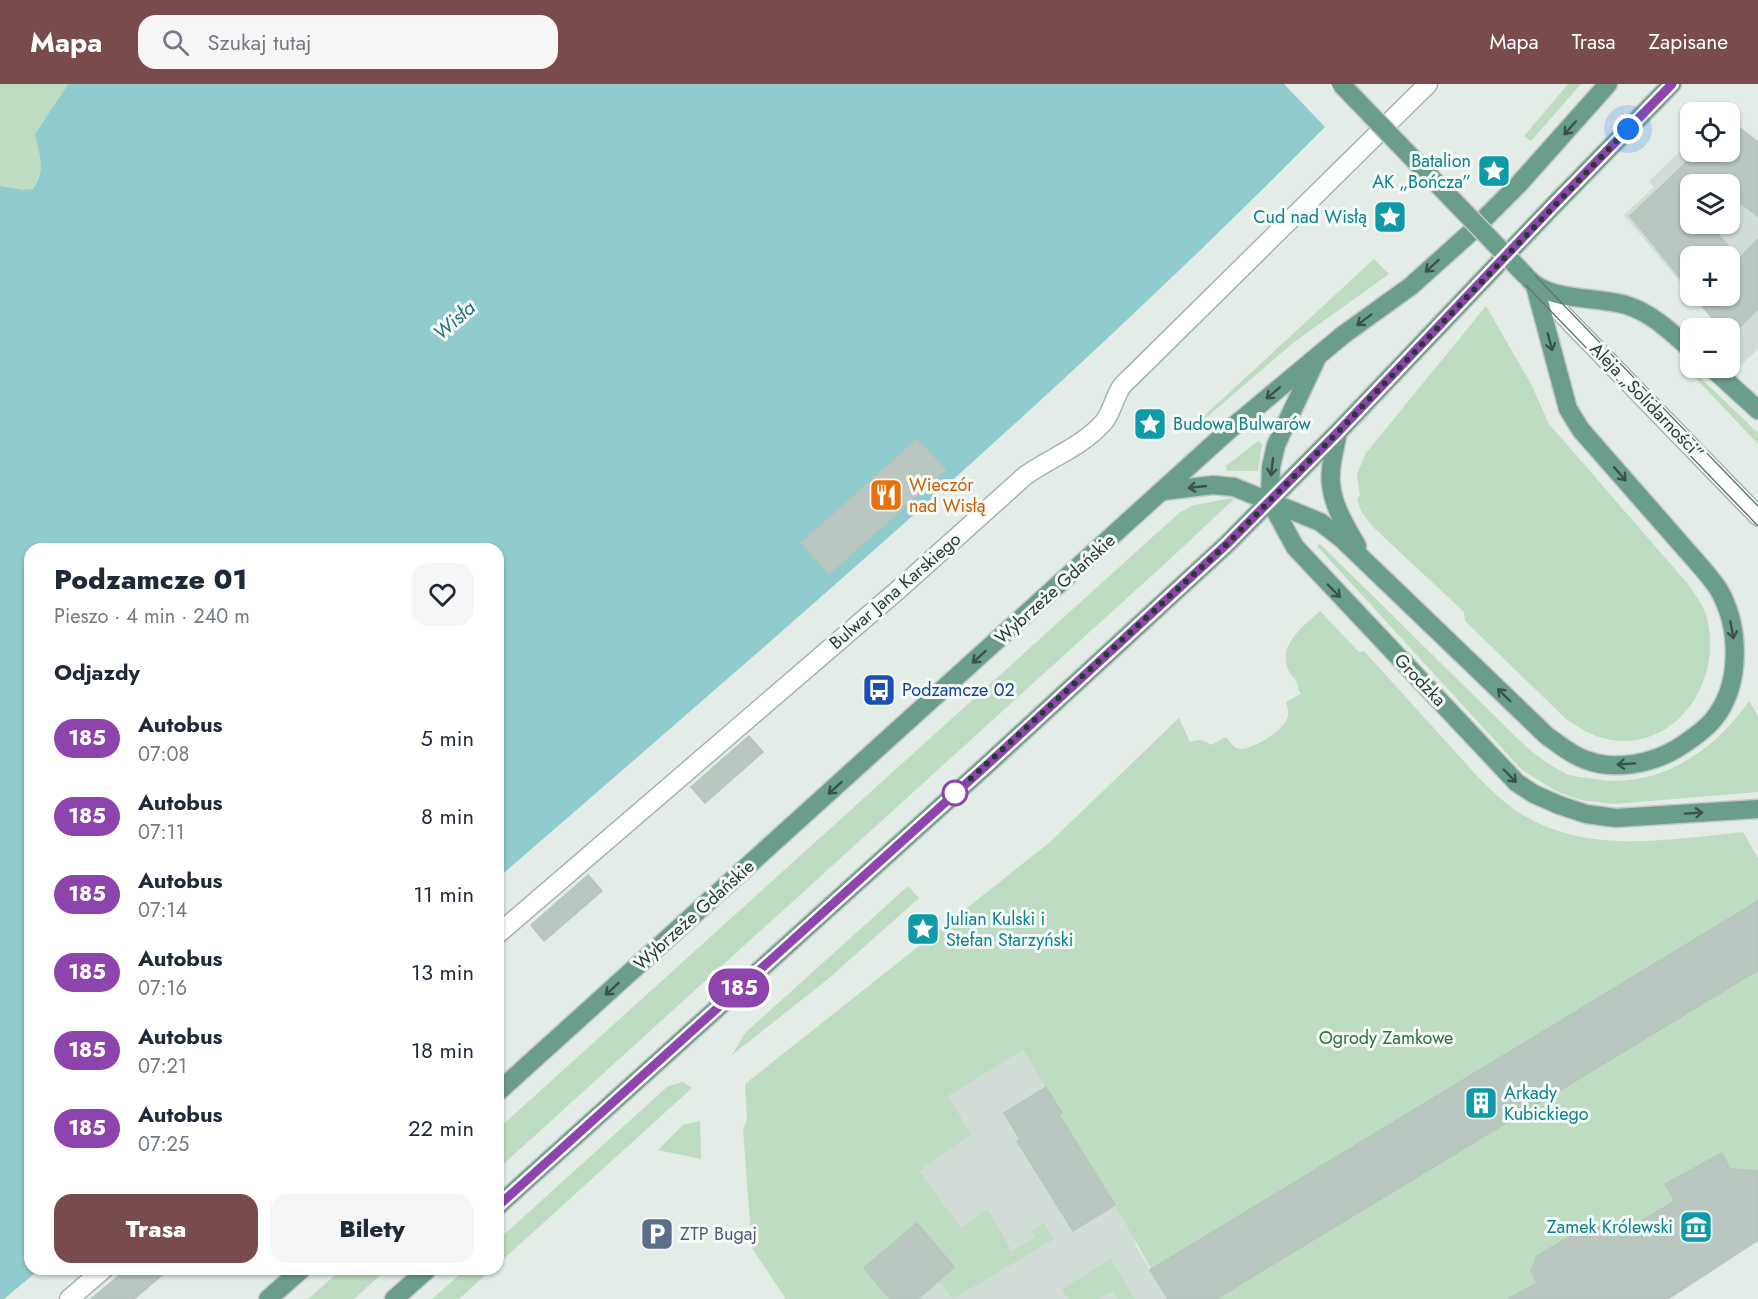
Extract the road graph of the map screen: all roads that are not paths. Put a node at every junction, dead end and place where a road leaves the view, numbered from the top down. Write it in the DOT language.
graph roads {
  1 [pos="1341,84"];
  2 [pos="1428,84"];
  3 [pos="1608,84"];
  4 [pos="1672,84"];
  5 [pos="1531,281"];
  6 [pos="1680,340"];
  7 [pos="1318,355"];
  8 [pos="1723,378"];
  9 [pos="1758,410"];
  10 [pos="1338,432"];
  11 [pos="1163,491"];
  12 [pos="1270,501"];
  13 [pos="1758,516"];
  14 [pos="1366,563"];
  15 [pos="1758,809"];
  16 [pos="504,929"];
  17 [pos="504,1087"];
  18 [pos="504,1201"];
  19 [pos="97,1275"];
  20 [pos="295,1275"];
  21 [pos="421,1275"];
  22 [pos="69,1299"];
  23 [pos="268,1299"];
  24 [pos="394,1299"];
  1 -- 5 [label="main road, bridge"];
  2 -- 16 [label="street, Bulwar Jana Karskiego"];
  3 -- 7 [label="main road, Wybrzeże Gdańskie, one-way"];
  4 -- 10 [label="main road"];
  5 -- 6 [label="main road"];
  5 -- 13 [label="street, Aleja „Solidarności”"];
  5 -- 14 [label="main road, one-way"];
  7 -- 11 [label="main road, Wybrzeże Gdańskie, one-way"];
  7 -- 12 [label="main road, Grodzka, one-way"];
  8 -- 9 [label="main road"];
  10 -- 12 [label="main road"];
  10 -- 14 [label="main road"];
  12 -- 11 [label="main road, one-way"];
  11 -- 17 [label="main road, Wybrzeże Gdańskie, one-way"];
  12 -- 14 [label="main road"];
  12 -- 15 [label="main road, Grodzka, one-way"];
  12 -- 18 [label="main road"];
  19 -- 22 [label="street"];
  20 -- 23 [label="main road"];
  21 -- 24 [label="main road"];
}
